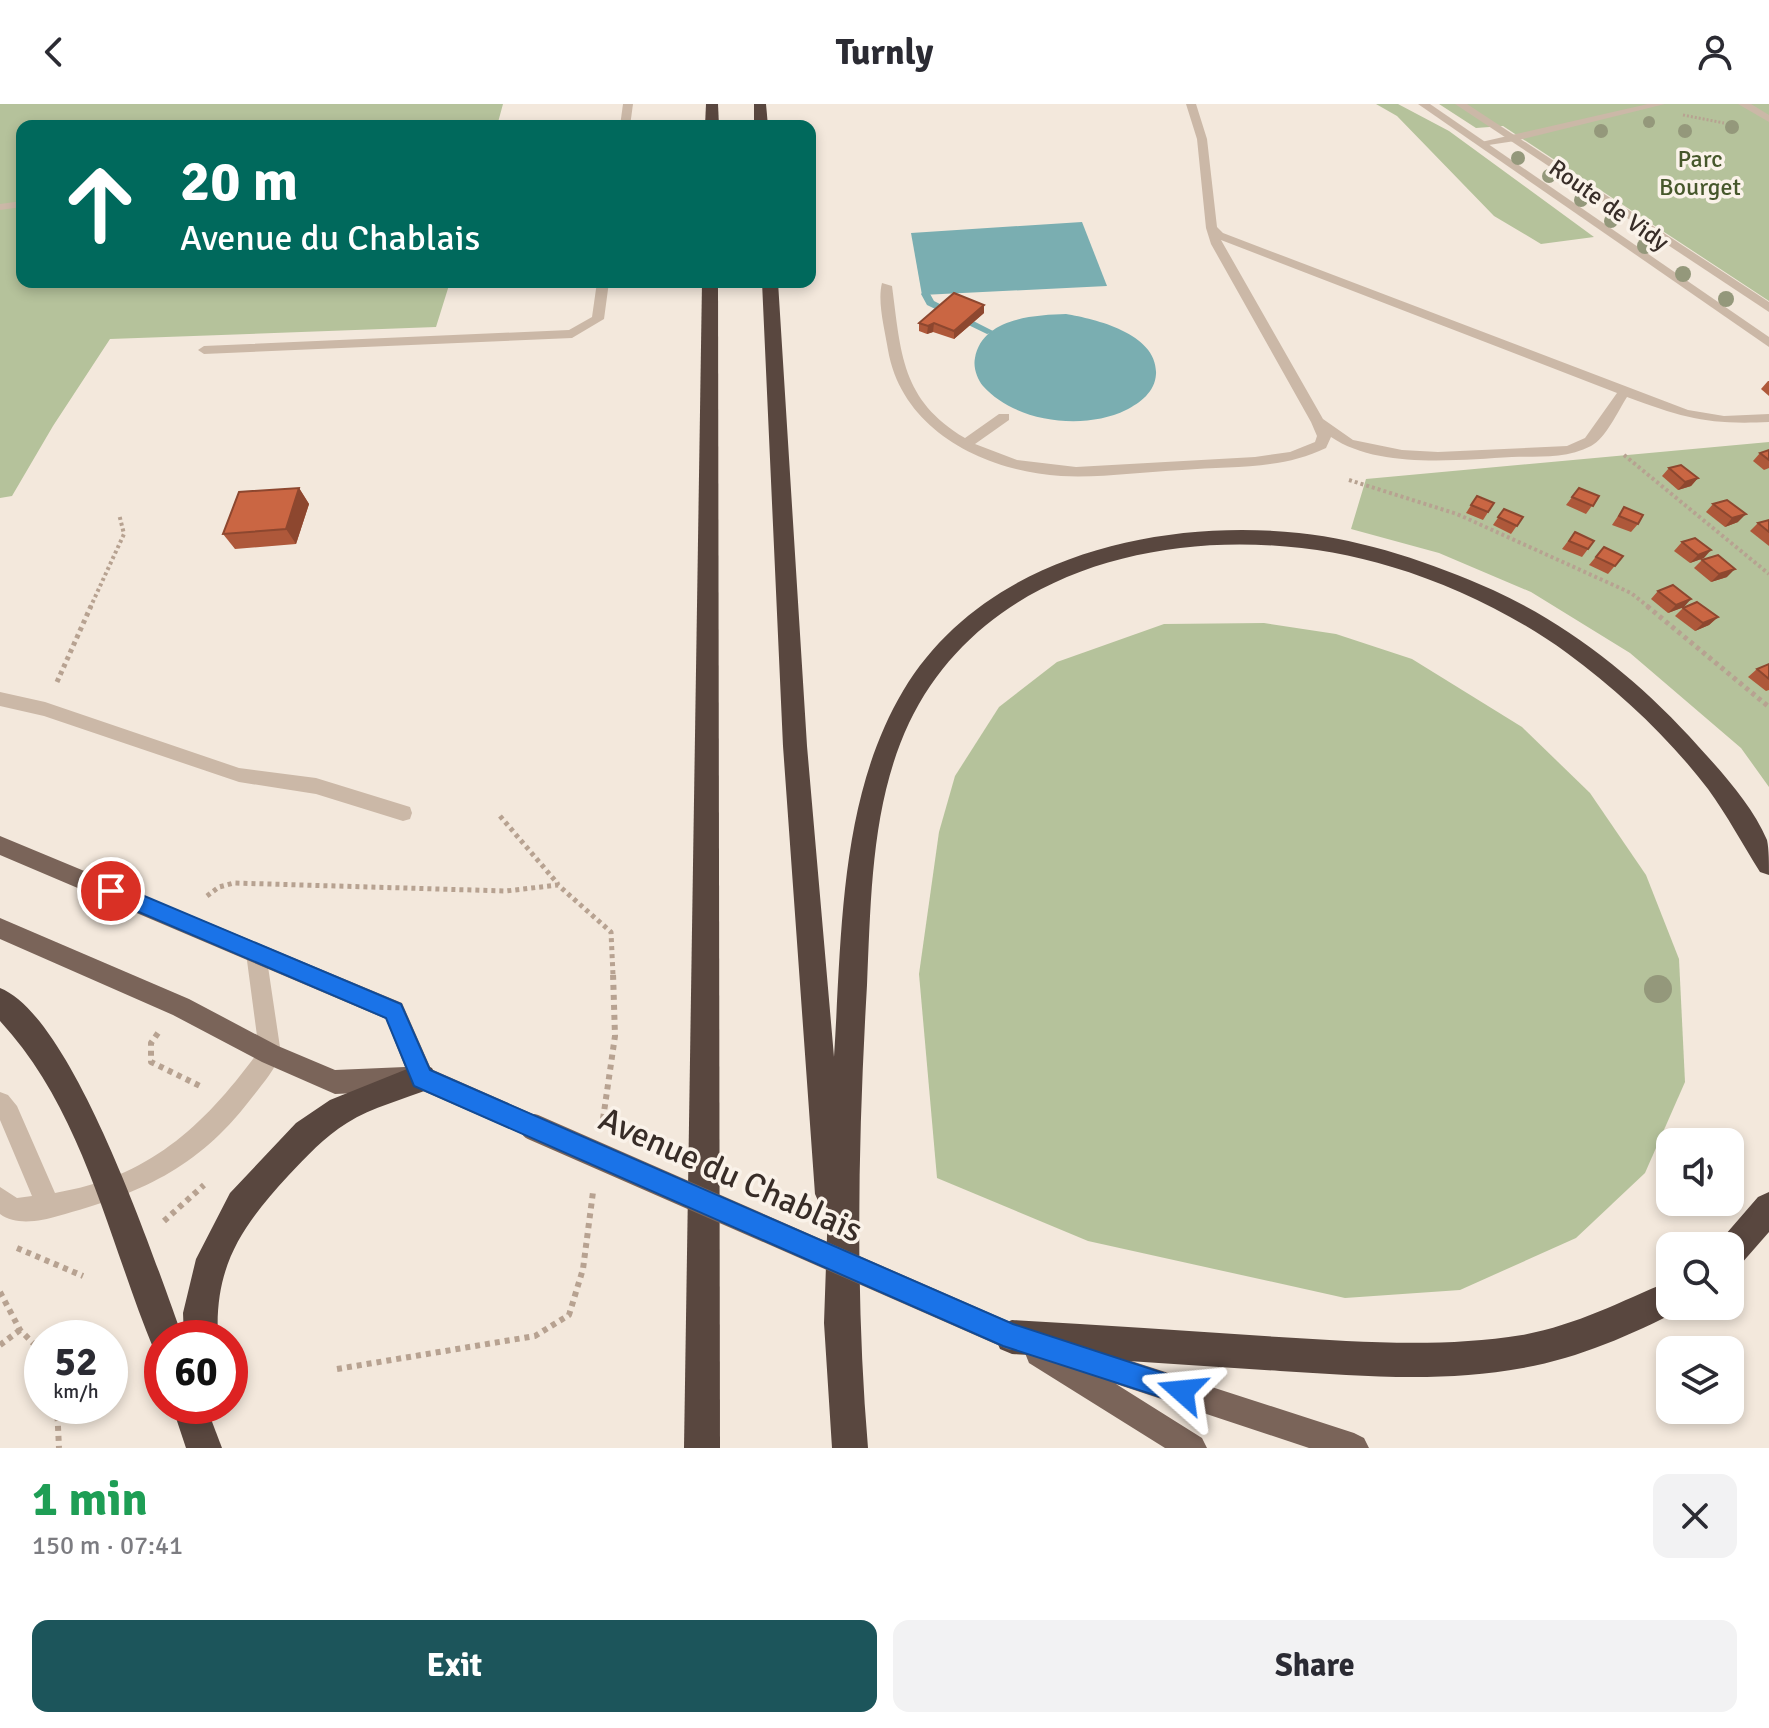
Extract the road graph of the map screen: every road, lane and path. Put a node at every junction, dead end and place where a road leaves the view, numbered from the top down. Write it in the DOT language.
graph roads {
  1 [pos="1191,104"];
  2 [pos="1423,104"];
  3 [pos="1460,104"];
  4 [pos="1660,104"];
  5 [pos="1743,104"];
  6 [pos="1643,108"];
  7 [pos="1769,119"];
  8 [pos="1731,125"];
  9 [pos="1515,138"];
  10 [pos="1482,143"];
  11 [pos="1212,229"];
  12 [pos="886,286"];
  13 [pos="602,288"];
  14 [pos="710,288"];
  15 [pos="770,288"];
  16 [pos="1769,308"];
  17 [pos="1769,343"];
  18 [pos="204,350"];
  19 [pos="1624,392"];
  20 [pos="1004,417"];
  21 [pos="1769,418"];
  22 [pos="1318,422"];
  23 [pos="966,444"];
  24 [pos="1624,455"];
  25 [pos="1349,480"];
  26 [pos="119,514"];
  27 [pos="1769,574"];
  28 [pos="0,699"];
  29 [pos="1769,707"];
  30 [pos="45,709"];
  31 [pos="403,813"];
  32 [pos="500,816"];
  33 [pos="2,847"];
  34 [pos="1769,864"];
  35 [pos="558,885"];
  36 [pos="0,928"];
  37 [pos="256,953"];
  38 [pos="0,1001"];
  39 [pos="158,1032"];
  40 [pos="270,1054"];
  41 [pos="422,1078"];
  42 [pos="203,1087"];
  43 [pos="0,1103"];
  44 [pos="113,1189"];
  45 [pos="0,1199"];
  46 [pos="49,1208"];
  47 [pos="1769,1208"];
  48 [pos="1744,1237"];
  49 [pos="6,1243"];
  50 [pos="83,1276"];
  51 [pos="0,1292"];
  52 [pos="1656,1304"];
  53 [pos="160,1320"];
  54 [pos="200,1320"];
  55 [pos="20,1330"];
  56 [pos="24,1334"];
  57 [pos="1012,1337"];
  58 [pos="842,1338"];
  59 [pos="0,1345"];
  60 [pos="58,1424"];
  61 [pos="197,1424"];
  62 [pos="206,1424"];
  63 [pos="59,1448"];
  64 [pos="207,1448"];
  65 [pos="702,1448"];
  66 [pos="850,1448"];
  67 [pos="1192,1448"];
  68 [pos="1354,1448"];
  1 -- 11 [label="lane"];
  2 -- 10 [label="street, Route de Vidy"];
  3 -- 9 [label="street"];
  4 -- 6 [label="lane"];
  5 -- 7 [label="street"];
  6 -- 8 [label="path"];
  6 -- 9 [label="lane"];
  9 -- 10 [label="lane"];
  9 -- 16 [label="street"];
  10 -- 17 [label="street, Route de Vidy"];
  11 -- 19 [label="lane"];
  11 -- 22 [label="lane"];
  12 -- 23 [label="lane"];
  13 -- 18 [label="lane"];
  14 -- 65 [label="highway"];
  15 -- 58 [label="highway"];
  19 -- 21 [label="lane"];
  19 -- 22 [label="lane"];
  20 -- 23 [label="lane"];
  22 -- 23 [label="lane"];
  24 -- 27 [label="path"];
  25 -- 29 [label="path"];
  26 -- 30 [label="path"];
  28 -- 30 [label="lane"];
  30 -- 31 [label="lane"];
  32 -- 35 [label="path"];
  33 -- 37 [label="main road"];
  34 -- 58 [label="highway"];
  36 -- 40 [label="main road, Avenue du Chablais"];
  37 -- 40 [label="lane"];
  37 -- 41 [label="main road"];
  38 -- 44 [label="highway"];
  39 -- 42 [label="path"];
  40 -- 41 [label="main road, Avenue du Chablais"];
  40 -- 44 [label="lane"];
  41 -- 54 [label="highway"];
  41 -- 57 [label="main road, Avenue du Chablais, bridge"];
  43 -- 46 [label="lane"];
  44 -- 46 [label="lane"];
  44 -- 53 [label="highway"];
  45 -- 46 [label="lane"];
  47 -- 48 [label="highway"];
  49 -- 50 [label="path"];
  51 -- 55 [label="path"];
  52 -- 57 [label="highway"];
  55 -- 56 [label="path"];
  55 -- 59 [label="path"];
  57 -- 67 [label="main road"];
  57 -- 68 [label="main road"];
  58 -- 66 [label="highway"];
  60 -- 63 [label="path"];
  61 -- 64 [label="highway"];
  62 -- 64 [label="highway"];
}
